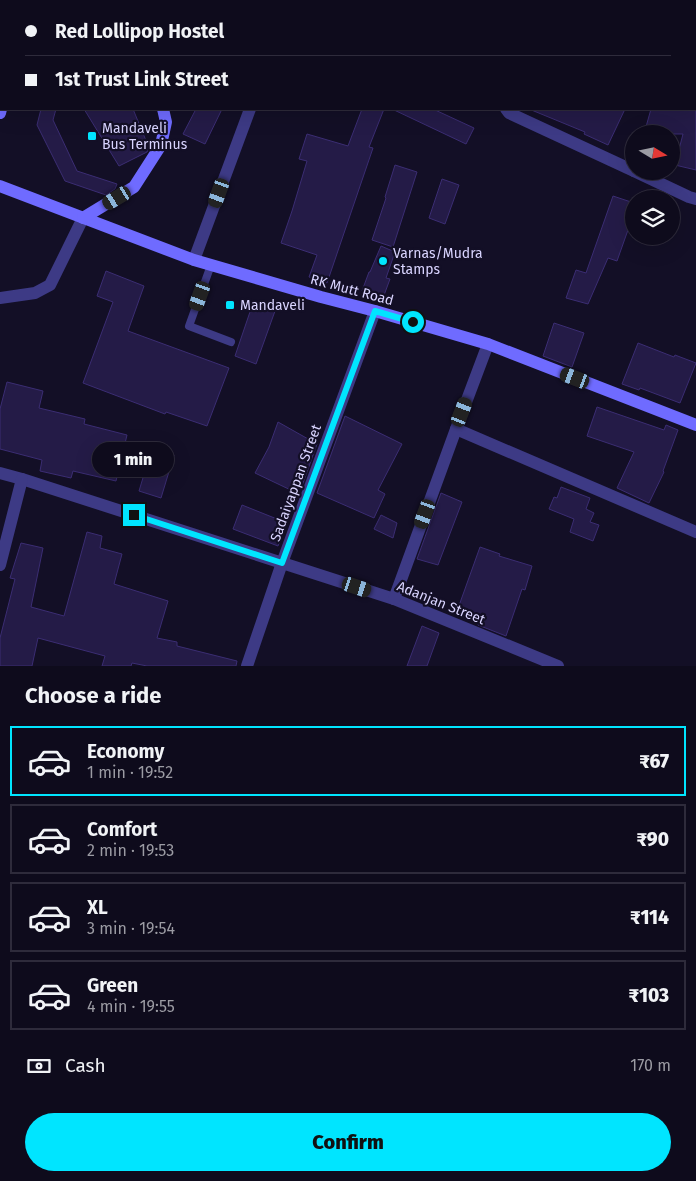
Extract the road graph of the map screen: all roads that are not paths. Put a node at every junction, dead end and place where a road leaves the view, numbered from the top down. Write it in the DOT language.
graph roads {
  1 [pos="163,110"];
  2 [pos="250,110"];
  3 [pos="508,111"];
  4 [pos="625,167"];
  5 [pos="653,180"];
  6 [pos="0,186"];
  7 [pos="696,199"];
  8 [pos="83,218"];
  9 [pos="194,260"];
  10 [pos="211,265"];
  11 [pos="0,298"];
  12 [pos="375,311"];
  13 [pos="231,342"];
  14 [pos="488,344"];
  15 [pos="696,425"];
  16 [pos="456,429"];
  17 [pos="0,473"];
  18 [pos="22,479"];
  19 [pos="696,532"];
  20 [pos="282,563"];
  21 [pos="0,565"];
  22 [pos="394,599"];
  23 [pos="247,666"];
  24 [pos="558,666"];
  1 -- 8 [label="main road"];
  2 -- 9 [label="street"];
  3 -- 4 [label="street"];
  5 -- 7 [label="street"];
  6 -- 8 [label="main road, RK Mutt Road"];
  8 -- 9 [label="main road, RK Mutt Road"];
  8 -- 11 [label="street"];
  9 -- 10 [label="main road, RK Mutt Road"];
  10 -- 12 [label="main road, RK Mutt Road"];
  10 -- 13 [label="lane"];
  12 -- 14 [label="main road, RK Mutt Road"];
  12 -- 20 [label="street, Sadaiyappan Street"];
  14 -- 15 [label="main road, RK Mutt Road"];
  14 -- 16 [label="street"];
  16 -- 19 [label="street"];
  16 -- 22 [label="street"];
  17 -- 18 [label="street, Adanjan Street"];
  18 -- 20 [label="street, Adanjan Street"];
  18 -- 21 [label="street"];
  20 -- 22 [label="street, Adanjan Street"];
  20 -- 23 [label="street, Sadaiyappan Street"];
  22 -- 24 [label="street, Adanjan Street"];
}
